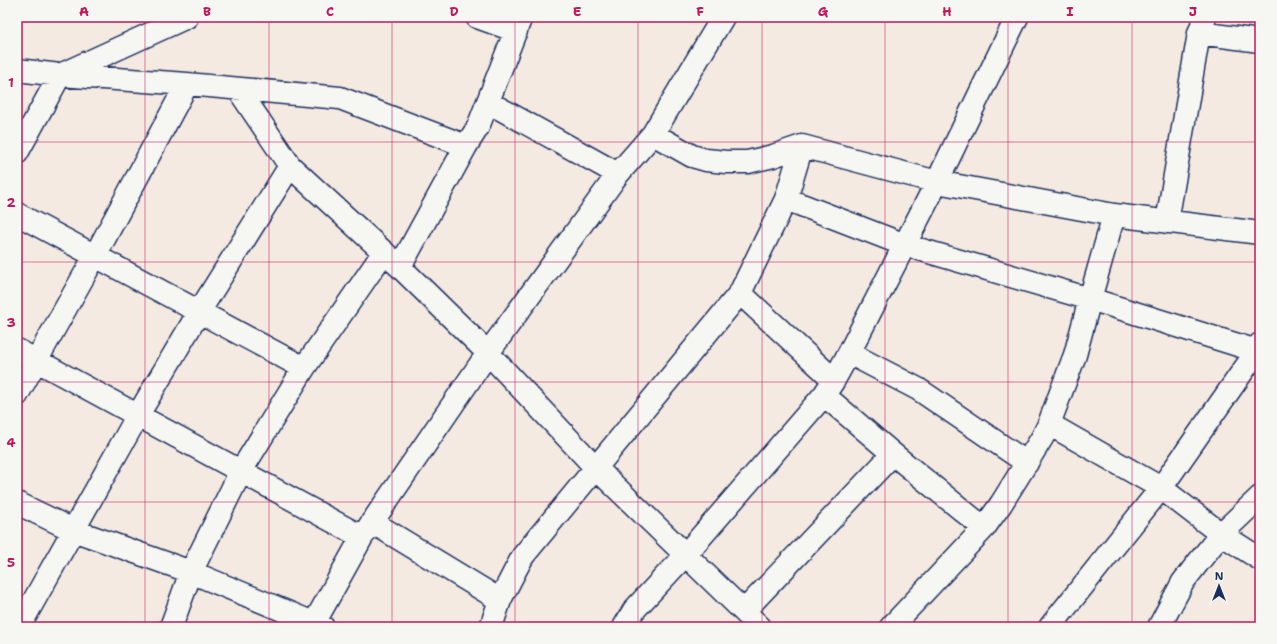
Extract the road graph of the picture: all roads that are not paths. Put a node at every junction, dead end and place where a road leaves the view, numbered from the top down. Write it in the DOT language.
graph roads {
  1 [pos="187,17"];
  2 [pos="477,17"];
  3 [pos="724,17"];
  4 [pos="1013,19"];
  5 [pos="519,24"];
  6 [pos="1202,25"];
  7 [pos="1260,41"];
  8 [pos="17,70"];
  9 [pos="60,75"];
  10 [pos="187,84"];
  11 [pos="238,89"];
  12 [pos="488,102"];
  13 [pos="653,134"];
  14 [pos="466,146"];
  15 [pos="802,146"];
  16 [pos="17,153"];
  17 [pos="290,166"];
  18 [pos="618,174"];
  19 [pos="937,182"];
  20 [pos="786,199"];
  21 [pos="17,214"];
  22 [pos="1114,215"];
  23 [pos="1167,222"];
  24 [pos="1260,233"];
  25 [pos="905,245"];
  26 [pos="384,252"];
  27 [pos="95,256"];
  28 [pos="400,267"];
  29 [pos="740,293"];
  30 [pos="1090,298"];
  31 [pos="199,312"];
  32 [pos="1259,348"];
  33 [pos="17,350"];
  34 [pos="488,353"];
  35 [pos="849,353"];
  36 [pos="36,360"];
  37 [pos="304,368"];
  38 [pos="829,388"];
  39 [pos="17,395"];
  40 [pos="138,415"];
  41 [pos="1049,424"];
  42 [pos="893,454"];
  43 [pos="1027,463"];
  44 [pos="596,468"];
  45 [pos="241,471"];
  46 [pos="1161,488"];
  47 [pos="1260,498"];
  48 [pos="17,504"];
  49 [pos="984,528"];
  50 [pos="367,529"];
  51 [pos="73,530"];
  52 [pos="1221,534"];
  53 [pos="686,554"];
  54 [pos="1260,559"];
  55 [pos="191,572"];
  56 [pos="500,600"];
  57 [pos="744,611"];
  58 [pos="316,626"];
  59 [pos="19,627"];
  60 [pos="171,627"];
  61 [pos="491,627"];
  62 [pos="624,627"];
  63 [pos="760,627"];
  64 [pos="891,627"];
  65 [pos="1050,627"];
  66 [pos="1159,627"];
  1 -- 9 [label="street"];
  2 -- 5 [label="street"];
  3 -- 13 [label="street"];
  4 -- 19 [label="street"];
  5 -- 12 [label="street"];
  6 -- 7 [label="street"];
  6 -- 23 [label="street"];
  8 -- 9 [label="street"];
  9 -- 10 [label="street"];
  9 -- 16 [label="street"];
  10 -- 11 [label="street"];
  10 -- 27 [label="street"];
  11 -- 14 [label="street"];
  11 -- 17 [label="street"];
  12 -- 14 [label="street"];
  12 -- 18 [label="street"];
  13 -- 15 [label="street"];
  13 -- 18 [label="street"];
  14 -- 28 [label="street"];
  15 -- 19 [label="street"];
  15 -- 20 [label="street"];
  17 -- 26 [label="street"];
  17 -- 31 [label="street"];
  18 -- 34 [label="street"];
  19 -- 22 [label="street"];
  19 -- 25 [label="street"];
  20 -- 25 [label="street"];
  20 -- 29 [label="street"];
  21 -- 27 [label="street"];
  22 -- 23 [label="street"];
  22 -- 30 [label="street"];
  23 -- 24 [label="street"];
  25 -- 30 [label="street"];
  25 -- 35 [label="street"];
  26 -- 28 [label="street"];
  26 -- 37 [label="street"];
  27 -- 31 [label="street"];
  27 -- 36 [label="street"];
  28 -- 34 [label="street"];
  29 -- 38 [label="street"];
  29 -- 44 [label="street"];
  30 -- 32 [label="street"];
  30 -- 41 [label="street"];
  31 -- 37 [label="street"];
  31 -- 40 [label="street"];
  32 -- 46 [label="street"];
  33 -- 36 [label="street"];
  34 -- 44 [label="street"];
  34 -- 50 [label="street"];
  35 -- 38 [label="street"];
  35 -- 43 [label="street"];
  36 -- 39 [label="street"];
  36 -- 40 [label="street"];
  37 -- 45 [label="street"];
  38 -- 42 [label="street"];
  38 -- 53 [label="street"];
  40 -- 45 [label="street"];
  40 -- 51 [label="street"];
  41 -- 43 [label="street"];
  41 -- 46 [label="street"];
  42 -- 49 [label="street"];
  42 -- 57 [label="street"];
  43 -- 49 [label="street"];
  44 -- 53 [label="street"];
  44 -- 56 [label="street"];
  45 -- 50 [label="street"];
  45 -- 55 [label="street"];
  46 -- 52 [label="street"];
  46 -- 65 [label="street"];
  47 -- 52 [label="street"];
  48 -- 51 [label="street"];
  49 -- 64 [label="street"];
  50 -- 56 [label="street"];
  50 -- 58 [label="street"];
  51 -- 55 [label="street"];
  51 -- 59 [label="street"];
  52 -- 54 [label="street"];
  52 -- 66 [label="street"];
  53 -- 57 [label="street"];
  53 -- 62 [label="street"];
  55 -- 58 [label="street"];
  55 -- 60 [label="street"];
  56 -- 61 [label="street"];
  57 -- 63 [label="street"];
}
